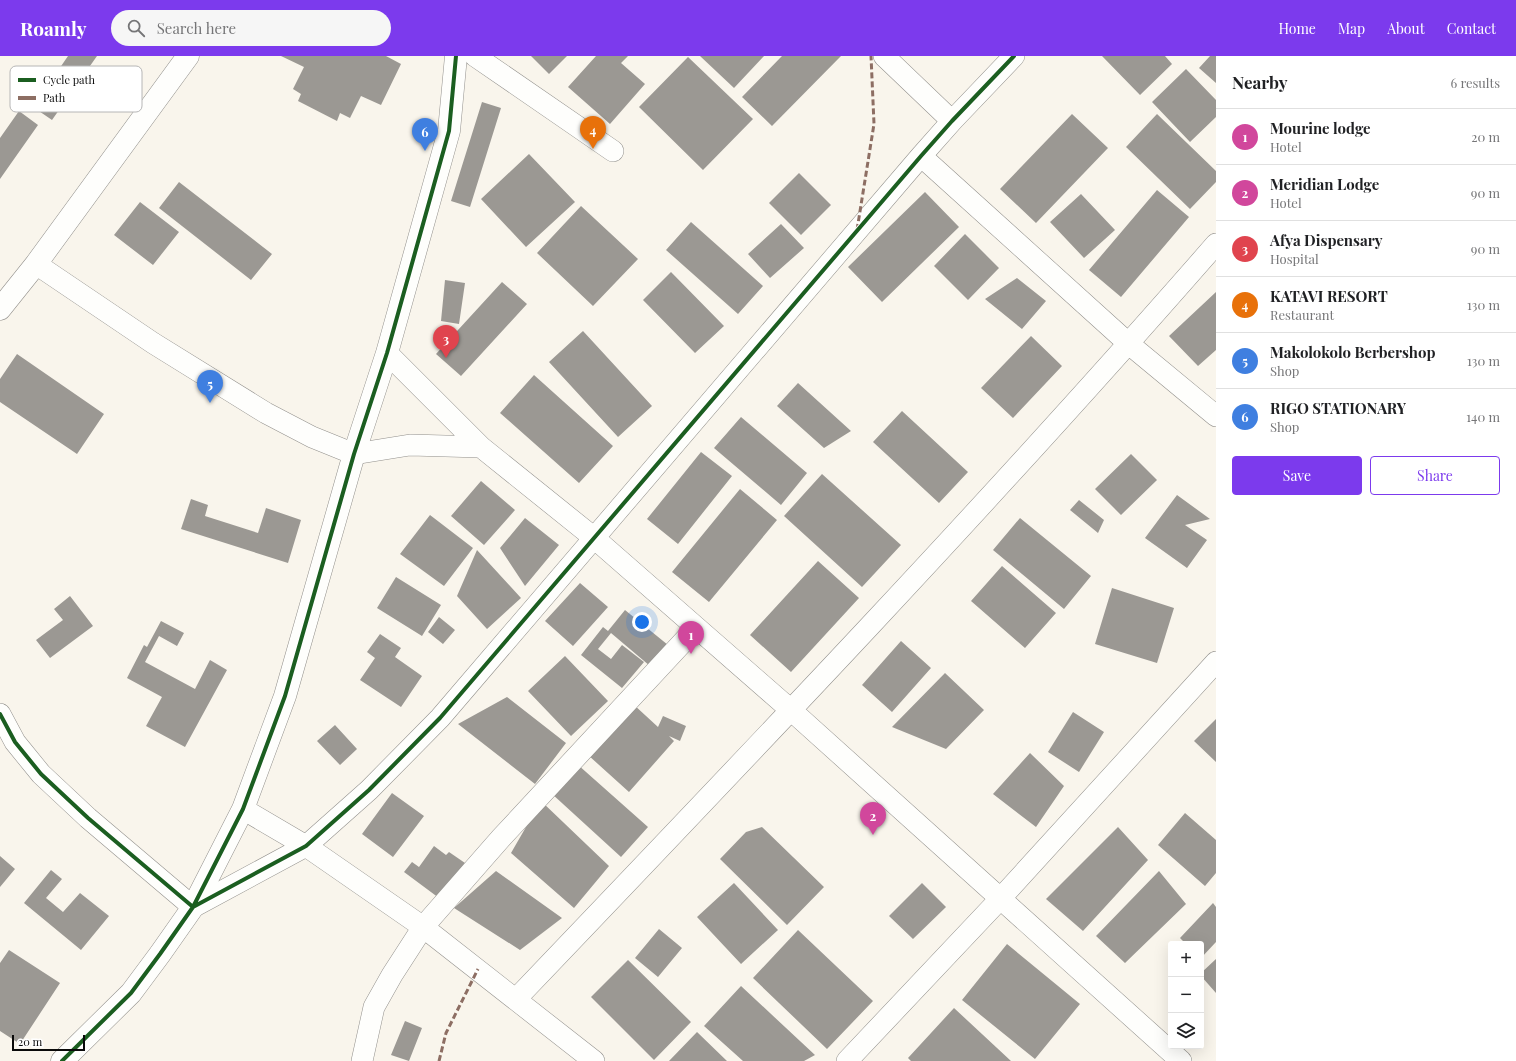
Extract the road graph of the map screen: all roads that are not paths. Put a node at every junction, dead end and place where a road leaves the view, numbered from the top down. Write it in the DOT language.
graph roads {
  1 [pos="188,56"];
  2 [pos="456,56"];
  3 [pos="475,56"];
  4 [pos="884,56"];
  5 [pos="1014,56"];
  6 [pos="952,120"];
  7 [pos="613,151"];
  8 [pos="921,156"];
  9 [pos="1216,244"];
  10 [pos="36,264"];
  11 [pos="0,308"];
  12 [pos="1129,344"];
  13 [pos="387,353"];
  14 [pos="1216,416"];
  15 [pos="481,446"];
  16 [pos="354,454"];
  17 [pos="593,537"];
  18 [pos="696,628"];
  19 [pos="1216,662"];
  20 [pos="792,711"];
  21 [pos="0,714"];
  22 [pos="243,809"];
  23 [pos="306,846"];
  24 [pos="1000,899"];
  25 [pos="193,907"];
  26 [pos="423,927"];
  27 [pos="516,999"];
  28 [pos="62,1061"];
  29 [pos="362,1061"];
  30 [pos="594,1061"];
  31 [pos="847,1061"];
  32 [pos="1181,1061"];
  1 -- 10 [label="street"];
  2 -- 13 [label="street"];
  3 -- 7 [label="street"];
  4 -- 6 [label="street"];
  5 -- 6 [label="street"];
  6 -- 8 [label="street"];
  8 -- 12 [label="street"];
  8 -- 17 [label="street"];
  9 -- 12 [label="street"];
  10 -- 11 [label="street"];
  10 -- 16 [label="street"];
  12 -- 14 [label="street"];
  12 -- 20 [label="street"];
  13 -- 15 [label="street"];
  13 -- 16 [label="street"];
  15 -- 16 [label="street"];
  15 -- 17 [label="street"];
  16 -- 22 [label="street"];
  17 -- 18 [label="street"];
  17 -- 23 [label="street"];
  18 -- 20 [label="street"];
  18 -- 26 [label="street"];
  19 -- 24 [label="street"];
  20 -- 24 [label="street"];
  20 -- 27 [label="street"];
  21 -- 25 [label="street"];
  22 -- 23 [label="street"];
  22 -- 25 [label="street"];
  23 -- 25 [label="street"];
  23 -- 26 [label="street"];
  24 -- 31 [label="street"];
  24 -- 32 [label="street"];
  25 -- 28 [label="street"];
  26 -- 27 [label="street"];
  26 -- 29 [label="street"];
  27 -- 30 [label="street"];
}
